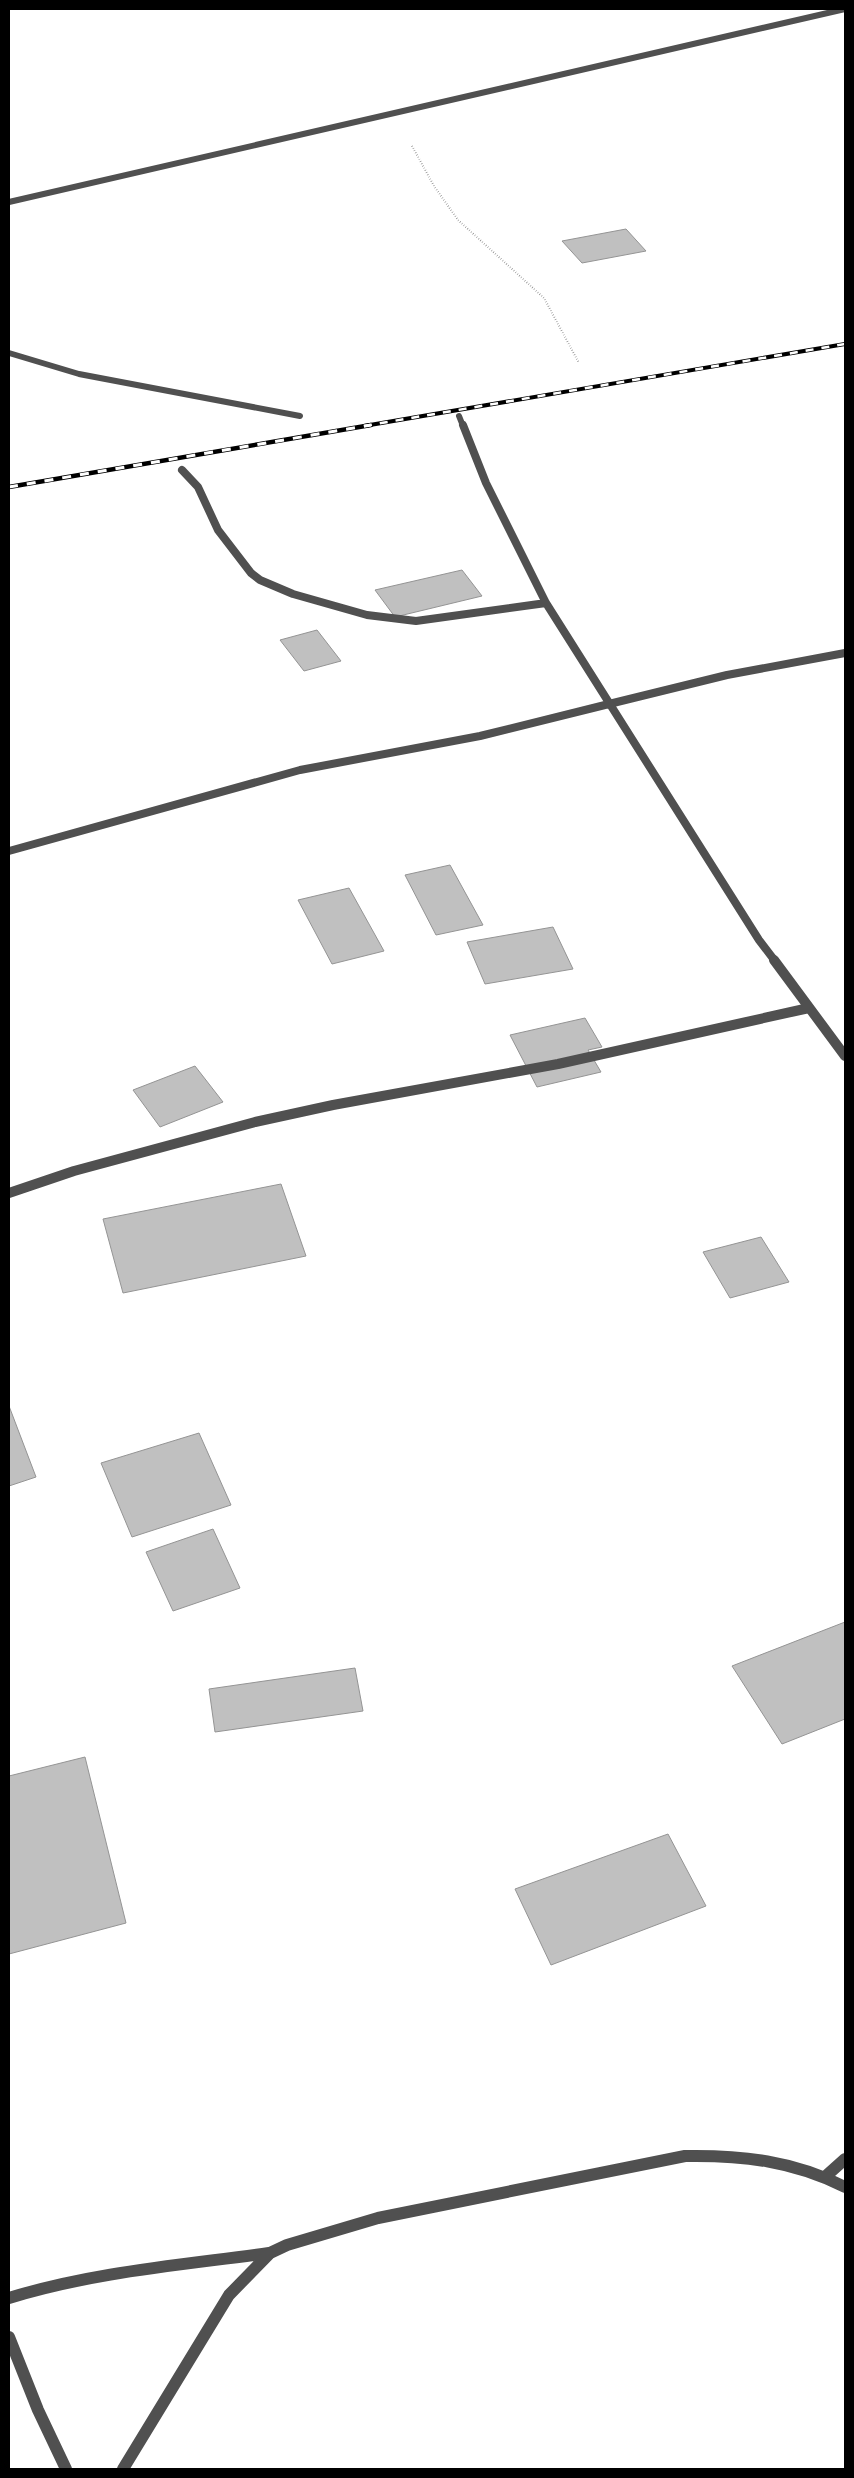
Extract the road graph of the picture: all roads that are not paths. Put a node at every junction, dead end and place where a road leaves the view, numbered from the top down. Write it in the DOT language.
graph roads {
  1 [pos="845,9"];
  2 [pos="9,202"];
  3 [pos="9,353"];
  4 [pos="300,416"];
  5 [pos="459,416"];
  6 [pos="182,470"];
  7 [pos="546,603"];
  8 [pos="845,653"];
  9 [pos="609,704"];
  10 [pos="9,851"];
  11 [pos="809,1008"];
  12 [pos="845,1056"];
  13 [pos="9,1193"];
  14 [pos="845,2159"];
  15 [pos="826,2176"];
  16 [pos="845,2187"];
  17 [pos="270,2253"];
  18 [pos="9,2298"];
  19 [pos="9,2337"];
  20 [pos="66,2469"];
  21 [pos="123,2469"];
  1 -- 2 [label="street"];
  3 -- 4 [label="street"];
  5 -- 7 [label="street"];
  6 -- 7 [label="street"];
  7 -- 9 [label="street"];
  8 -- 9 [label="street"];
  9 -- 10 [label="street"];
  9 -- 11 [label="street"];
  11 -- 12 [label="street"];
  11 -- 13 [label="street"];
  14 -- 15 [label="street"];
  15 -- 16 [label="street"];
  15 -- 17 [label="street"];
  17 -- 18 [label="street"];
  17 -- 21 [label="street"];
  19 -- 20 [label="street"];
}
